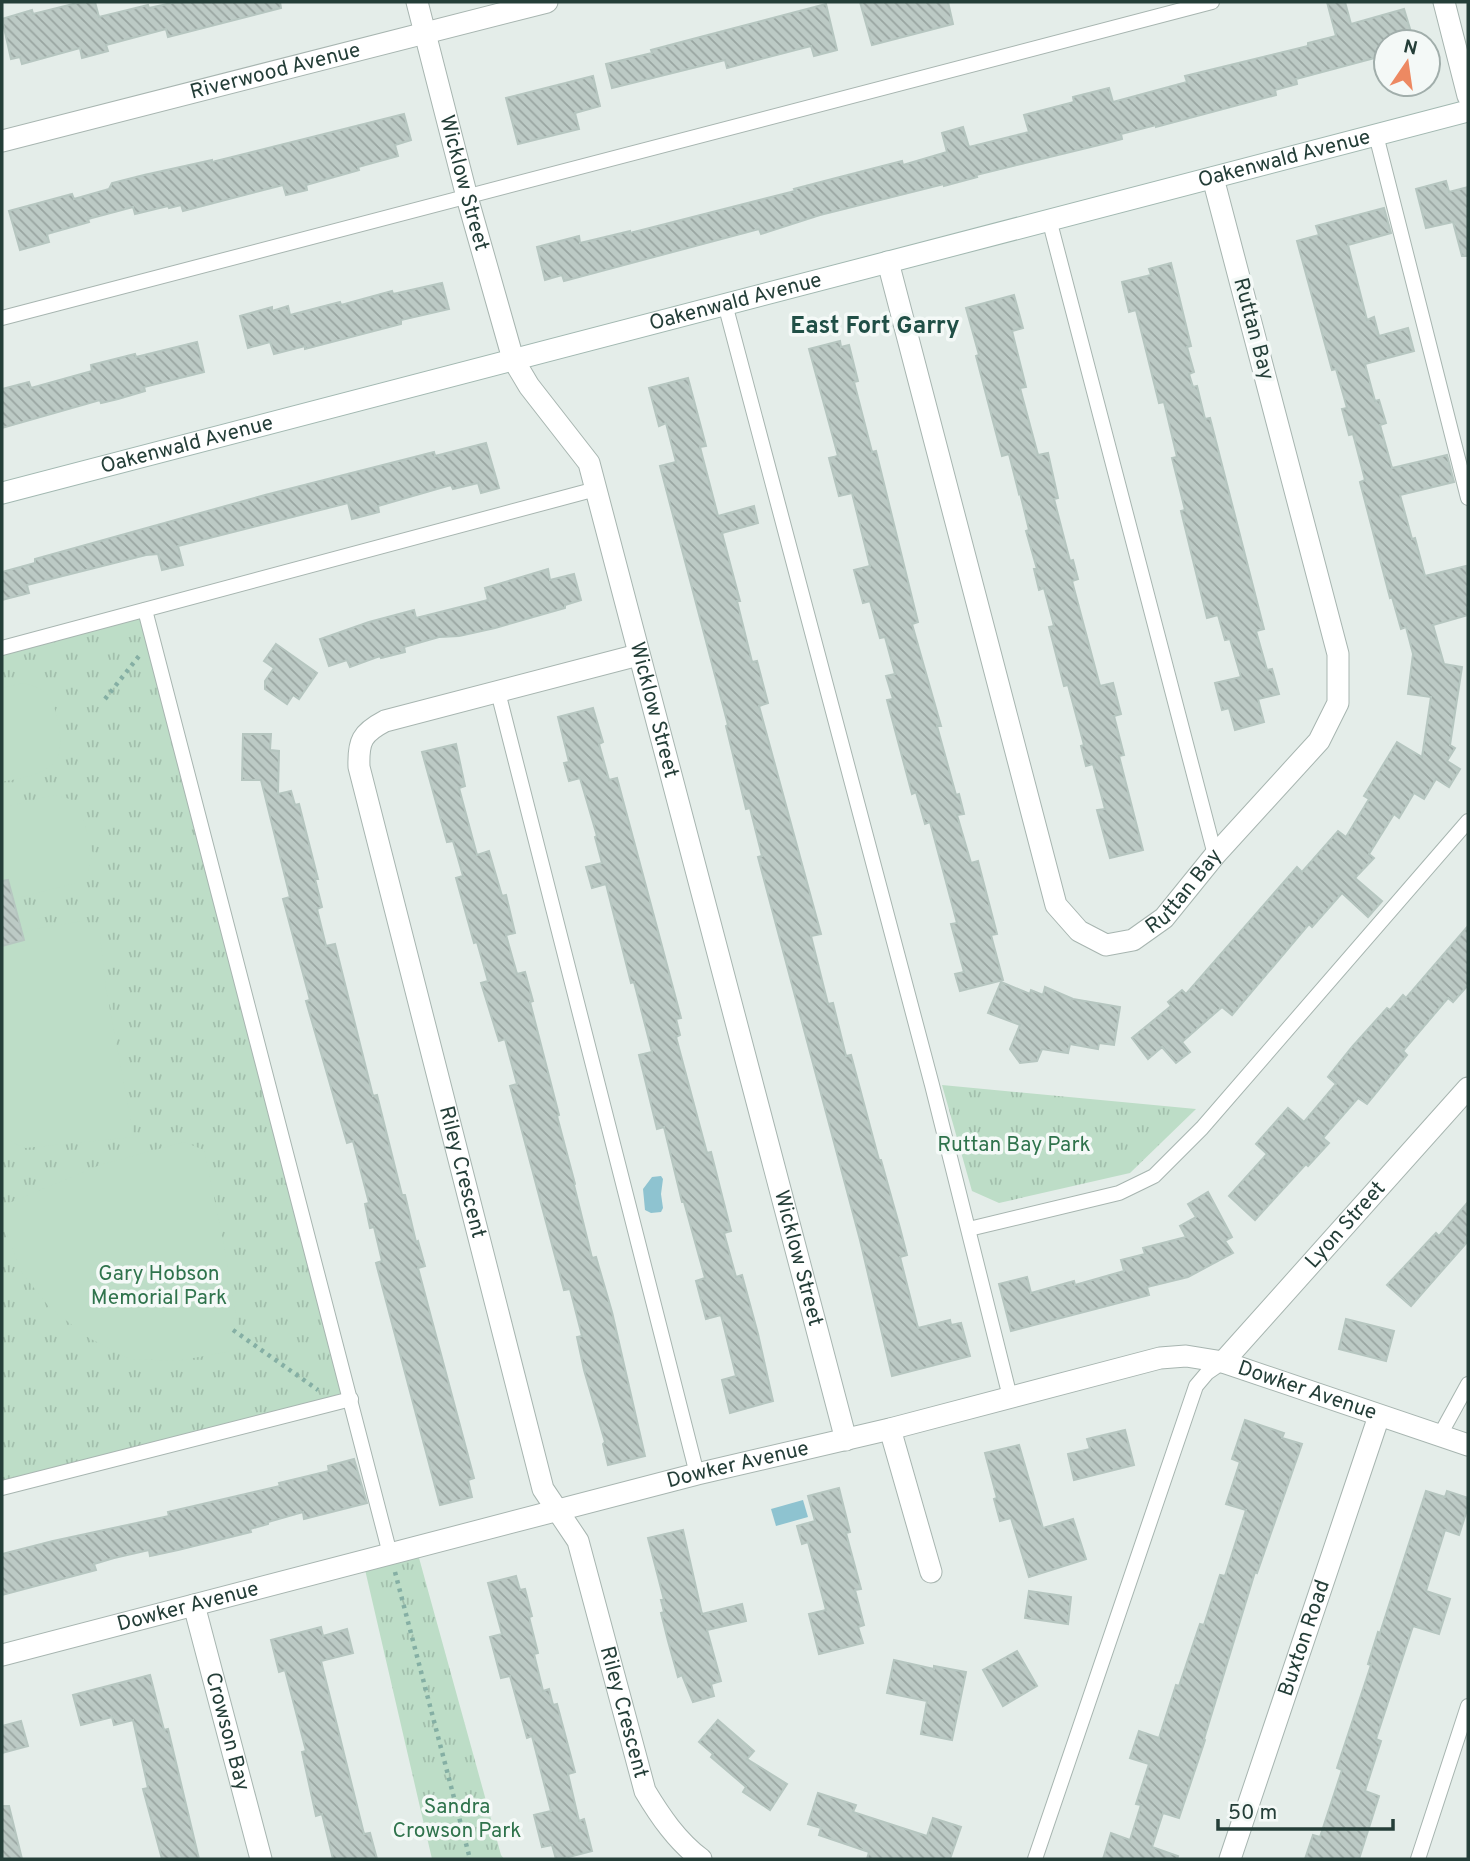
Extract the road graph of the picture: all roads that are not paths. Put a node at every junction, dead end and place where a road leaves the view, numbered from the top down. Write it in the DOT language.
graph roads {
  1 [pos="418,2"];
  2 [pos="547,2"];
  3 [pos="1212,2"];
  4 [pos="1444,2"];
  5 [pos="425,33"];
  6 [pos="1468,96"];
  7 [pos="1468,111"];
  8 [pos="1376,135"];
  9 [pos="2,141"];
  10 [pos="1213,178"];
  11 [pos="467,197"];
  12 [pos="1049,219"];
  13 [pos="888,262"];
  14 [pos="724,304"];
  15 [pos="2,318"];
  16 [pos="513,359"];
  17 [pos="596,489"];
  18 [pos="2,493"];
  19 [pos="1468,498"];
  20 [pos="145,610"];
  21 [pos="2,648"];
  22 [pos="638,655"];
  23 [pos="498,692"];
  24 [pos="1468,821"];
  25 [pos="1215,855"];
  26 [pos="1468,1088"];
  27 [pos="969,1229"];
  28 [pos="1223,1362"];
  29 [pos="1468,1384"];
  30 [pos="1010,1397"];
  31 [pos="351,1399"];
  32 [pos="1379,1416"];
  33 [pos="890,1429"];
  34 [pos="1440,1435"];
  35 [pos="846,1440"];
  36 [pos="1468,1445"];
  37 [pos="697,1474"];
  38 [pos="2,1489"];
  39 [pos="559,1510"];
  40 [pos="390,1554"];
  41 [pos="931,1572"];
  42 [pos="194,1605"];
  43 [pos="2,1655"];
  44 [pos="1468,1706"];
  45 [pos="261,1859"];
  46 [pos="701,1859"];
  47 [pos="1035,1859"];
  48 [pos="1230,1859"];
  49 [pos="1418,1859"];
  1 -- 5 [label="street, Wicklow Street"];
  2 -- 5 [label="street, Riverwood Avenue"];
  3 -- 11 [label="lane"];
  4 -- 6 [label="street"];
  5 -- 9 [label="street, Riverwood Avenue"];
  5 -- 11 [label="street, Wicklow Street"];
  7 -- 8 [label="street, Oakenwald Avenue"];
  8 -- 10 [label="street, Oakenwald Avenue"];
  8 -- 19 [label="lane"];
  10 -- 12 [label="street, Oakenwald Avenue"];
  10 -- 25 [label="street, Ruttan Bay"];
  11 -- 15 [label="lane"];
  11 -- 16 [label="street, Wicklow Street"];
  12 -- 13 [label="street, Oakenwald Avenue"];
  12 -- 25 [label="lane"];
  13 -- 14 [label="street, Oakenwald Avenue"];
  13 -- 25 [label="street, Ruttan Bay"];
  14 -- 16 [label="street, Oakenwald Avenue"];
  14 -- 27 [label="lane"];
  16 -- 17 [label="street, Wicklow Street"];
  16 -- 18 [label="street, Oakenwald Avenue"];
  17 -- 20 [label="lane"];
  17 -- 22 [label="street, Wicklow Street"];
  20 -- 21 [label="lane"];
  20 -- 31 [label="lane"];
  22 -- 23 [label="street, Riley Crescent"];
  22 -- 35 [label="street, Wicklow Street"];
  23 -- 37 [label="lane"];
  23 -- 39 [label="street, Riley Crescent"];
  24 -- 27 [label="lane"];
  26 -- 28 [label="street, Lyon Street"];
  27 -- 30 [label="lane"];
  28 -- 30 [label="street, Dowker Avenue"];
  28 -- 32 [label="street, Dowker Avenue"];
  28 -- 47 [label="lane"];
  29 -- 34 [label="lane"];
  30 -- 33 [label="street, Dowker Avenue"];
  31 -- 38 [label="lane"];
  31 -- 40 [label="lane"];
  32 -- 34 [label="street, Dowker Avenue"];
  32 -- 48 [label="street, Buxton Road"];
  33 -- 35 [label="street, Dowker Avenue"];
  33 -- 41 [label="street"];
  34 -- 36 [label="street, Dowker Avenue"];
  35 -- 37 [label="street, Dowker Avenue"];
  37 -- 39 [label="street, Dowker Avenue"];
  39 -- 40 [label="street, Dowker Avenue"];
  39 -- 46 [label="street, Riley Crescent"];
  40 -- 42 [label="street, Dowker Avenue"];
  42 -- 43 [label="street, Dowker Avenue"];
  42 -- 45 [label="street, Crowson Bay"];
  44 -- 49 [label="lane"];
}
